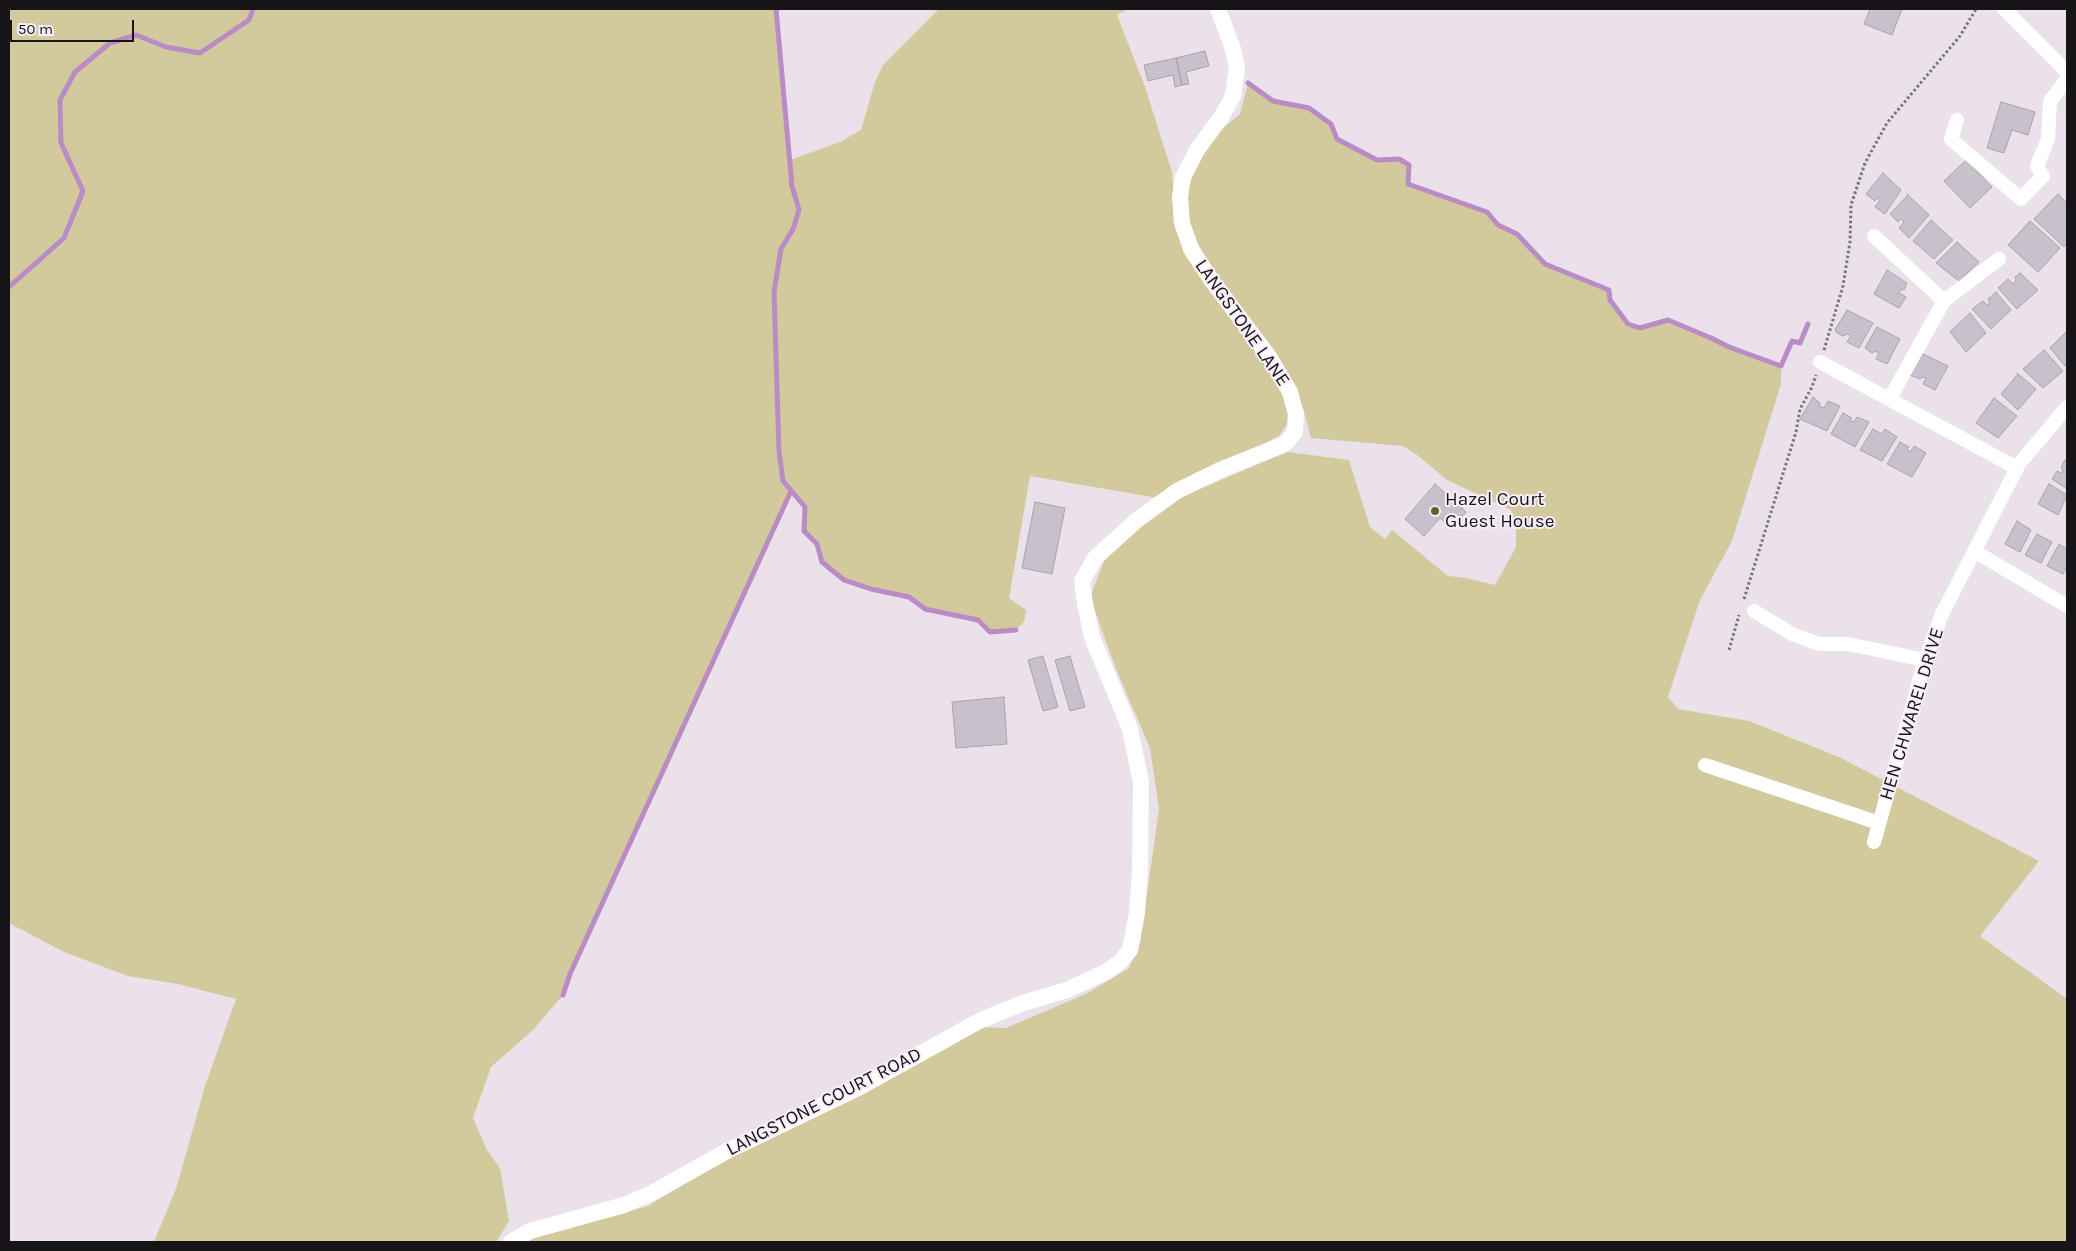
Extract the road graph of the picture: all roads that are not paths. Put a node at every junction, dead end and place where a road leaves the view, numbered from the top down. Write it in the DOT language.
graph roads {
  1 [pos="1218,9"];
  2 [pos="2004,9"];
  3 [pos="2067,72"];
  4 [pos="2067,80"];
  5 [pos="1957,120"];
  6 [pos="1874,236"];
  7 [pos="1999,259"];
  8 [pos="1944,301"];
  9 [pos="1820,362"];
  10 [pos="1890,398"];
  11 [pos="2067,407"];
  12 [pos="2017,468"];
  13 [pos="1974,551"];
  14 [pos="2067,606"];
  15 [pos="1746,609"];
  16 [pos="1925,660"];
  17 [pos="1705,765"];
  18 [pos="1879,823"];
  19 [pos="1874,842"];
  20 [pos="1130,950"];
  21 [pos="511,1242"];
  1 -- 20 [label="street, LANGSTONE LANE"];
  2 -- 3 [label="street"];
  4 -- 5 [label="street"];
  6 -- 8 [label="street"];
  7 -- 8 [label="street"];
  8 -- 10 [label="street"];
  9 -- 10 [label="street"];
  10 -- 12 [label="street"];
  11 -- 12 [label="street, HEN CHWAREL DRIVE"];
  12 -- 13 [label="street, HEN CHWAREL DRIVE"];
  13 -- 14 [label="street"];
  13 -- 16 [label="street, HEN CHWAREL DRIVE"];
  15 -- 16 [label="street"];
  16 -- 18 [label="street, HEN CHWAREL DRIVE"];
  17 -- 18 [label="street, HEN CHWAREL DRIVE"];
  18 -- 19 [label="street, HEN CHWAREL DRIVE"];
  20 -- 21 [label="street, LANGSTONE COURT ROAD"];
}
